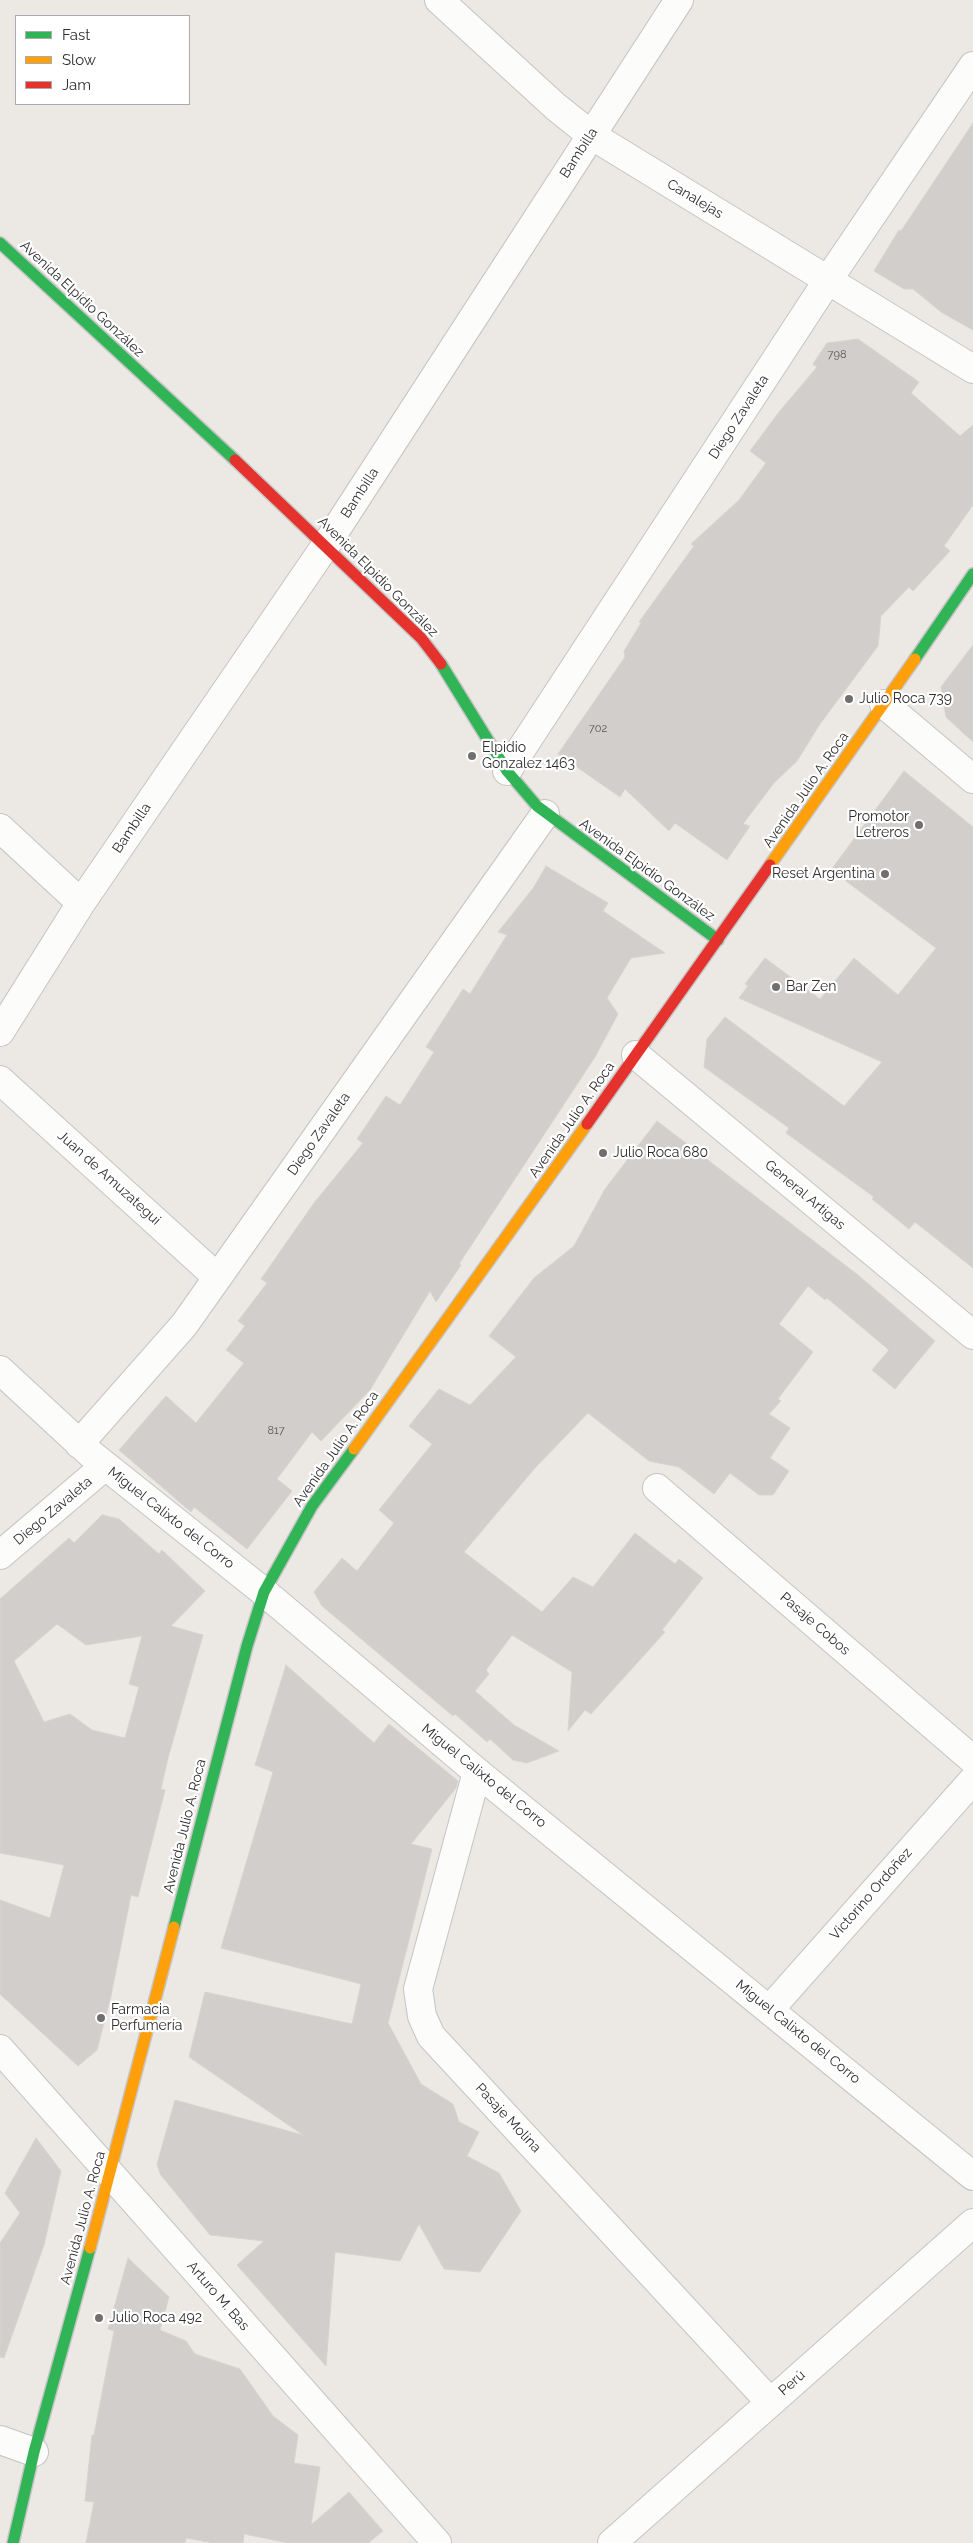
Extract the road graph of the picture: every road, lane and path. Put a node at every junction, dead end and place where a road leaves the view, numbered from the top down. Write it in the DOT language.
graph roads {
  1 [pos="439,0"];
  2 [pos="679,0"];
  3 [pos="973,66"];
  4 [pos="591,135"];
  5 [pos="0,243"];
  6 [pos="828,280"];
  7 [pos="973,369"];
  8 [pos="326,545"];
  9 [pos="973,574"];
  10 [pos="884,704"];
  11 [pos="508,771"];
  12 [pos="973,779"];
  13 [pos="545,814"];
  14 [pos="0,828"];
  15 [pos="81,903"];
  16 [pos="718,940"];
  17 [pos="0,1032"];
  18 [pos="636,1056"];
  19 [pos="0,1080"];
  20 [pos="217,1277"];
  21 [pos="973,1335"];
  22 [pos="0,1370"];
  23 [pos="79,1444"];
  24 [pos="105,1466"];
  25 [pos="657,1488"];
  26 [pos="0,1555"];
  27 [pos="264,1592"];
  28 [pos="973,1760"];
  29 [pos="477,1772"];
  30 [pos="973,1780"];
  31 [pos="770,2009"];
  32 [pos="0,2049"];
  33 [pos="110,2174"];
  34 [pos="973,2176"];
  35 [pos="973,2223"];
  36 [pos="770,2402"];
  37 [pos="0,2440"];
  38 [pos="34,2452"];
  39 [pos="13,2543"];
  40 [pos="436,2543"];
  41 [pos="612,2543"];
  1 -- 4 [label="street, Canalejas"];
  2 -- 4 [label="street, Bambilla"];
  3 -- 6 [label="street, Diego Zavaleta"];
  4 -- 6 [label="street, Canalejas"];
  4 -- 8 [label="street, Bambilla"];
  5 -- 8 [label="main road, Avenida Elpidio González"];
  6 -- 7 [label="street, Canalejas"];
  6 -- 11 [label="street, Diego Zavaleta"];
  8 -- 11 [label="main road, Avenida Elpidio González"];
  8 -- 15 [label="street, Bambilla"];
  9 -- 10 [label="main road, Avenida Julio A. Roca"];
  10 -- 12 [label="street"];
  10 -- 16 [label="main road, Avenida Julio A. Roca"];
  11 -- 13 [label="main road, Avenida Elpidio González"];
  13 -- 16 [label="main road, Avenida Elpidio González"];
  13 -- 20 [label="street, Diego Zavaleta"];
  14 -- 15 [label="street"];
  15 -- 17 [label="street, Bambilla"];
  16 -- 18 [label="main road, Avenida Julio A. Roca"];
  18 -- 21 [label="street, General Artigas"];
  18 -- 27 [label="main road, Avenida Julio A. Roca"];
  19 -- 20 [label="street, Juan de Amuzategui"];
  20 -- 23 [label="street, Diego Zavaleta"];
  22 -- 23 [label="street, Miguel Calixto del Corro"];
  23 -- 24 [label="street, Miguel Calixto del Corro"];
  24 -- 26 [label="street, Diego Zavaleta"];
  24 -- 27 [label="street, Miguel Calixto del Corro"];
  25 -- 28 [label="street, Pasaje Cobos"];
  27 -- 29 [label="street, Miguel Calixto del Corro"];
  27 -- 33 [label="main road, Avenida Julio A. Roca"];
  29 -- 31 [label="street, Miguel Calixto del Corro"];
  29 -- 36 [label="street, Pasaje Molina"];
  30 -- 31 [label="street, Victorino Ordoñez"];
  31 -- 34 [label="street, Miguel Calixto del Corro"];
  32 -- 33 [label="street, Arturo M. Bas"];
  33 -- 38 [label="main road, Avenida Julio A. Roca"];
  33 -- 40 [label="street, Arturo M. Bas"];
  35 -- 36 [label="street, Perú"];
  36 -- 41 [label="street, Perú"];
  37 -- 38 [label="street"];
  38 -- 39 [label="main road, Avenida Julio A. Roca"];
}
